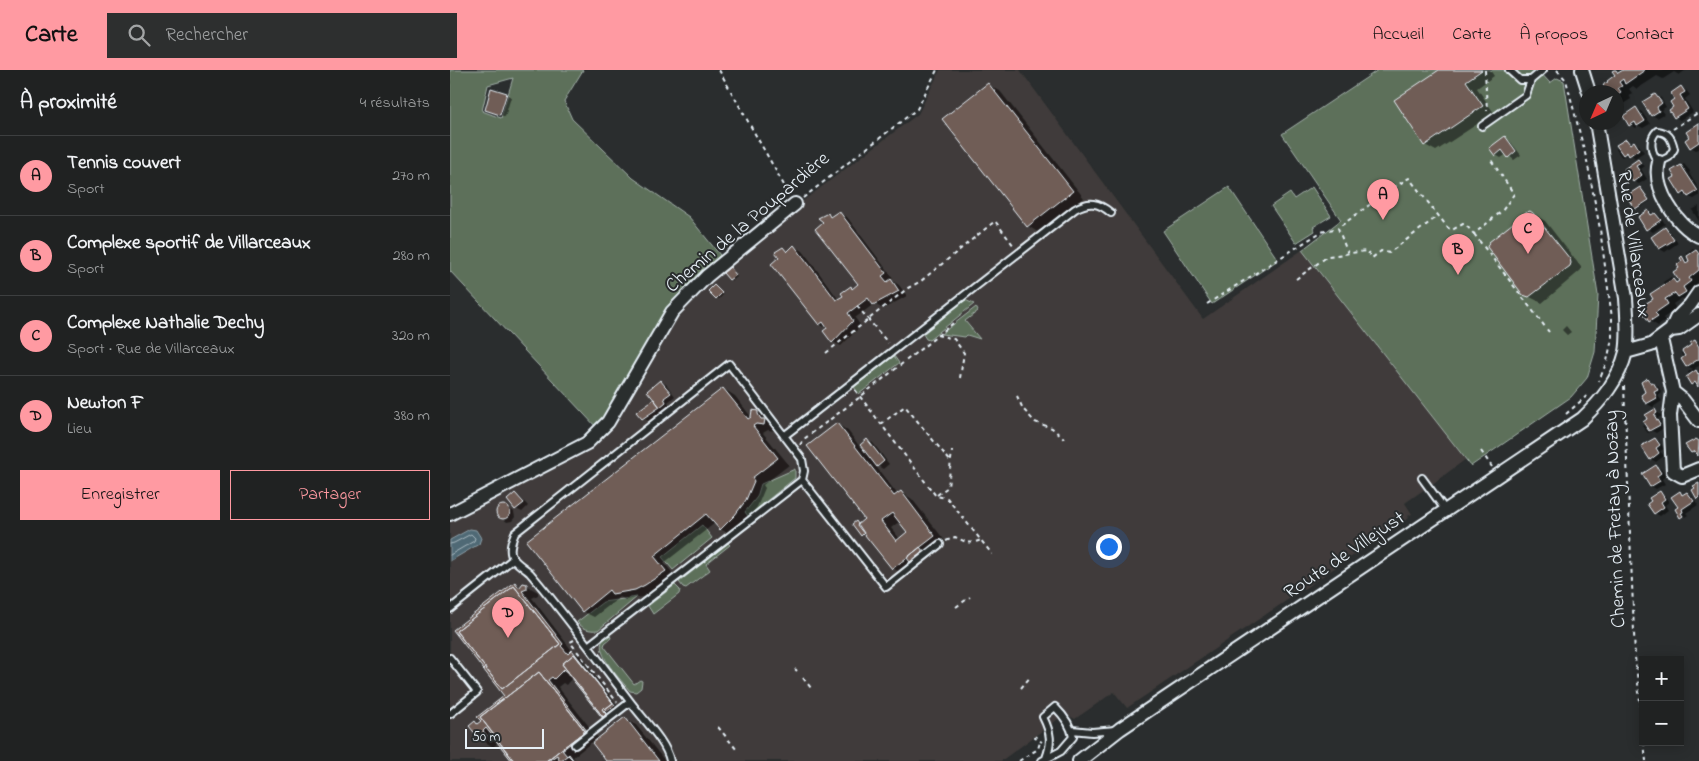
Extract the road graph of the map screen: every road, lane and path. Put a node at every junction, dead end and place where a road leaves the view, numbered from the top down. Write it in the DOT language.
graph roads {
  1 [pos="719,70"];
  2 [pos="937,70"];
  3 [pos="1485,70"];
  4 [pos="1509,70"];
  5 [pos="1543,70"];
  6 [pos="1557,70"];
  7 [pos="1582,70"];
  8 [pos="1531,80"];
  9 [pos="1587,85"];
  10 [pos="1699,112"];
  11 [pos="1485,123"];
  12 [pos="1597,130"];
  13 [pos="1670,136"];
  14 [pos="1491,160"];
  15 [pos="1659,162"];
  16 [pos="795,204"];
  17 [pos="1110,212"];
  18 [pos="1438,216"];
  19 [pos="1338,228"];
  20 [pos="1474,234"];
  21 [pos="1699,236"];
  22 [pos="1348,254"];
  23 [pos="1016,255"];
  24 [pos="1296,279"];
  25 [pos="1699,292"];
  26 [pos="1207,304"];
  27 [pos="858,306"];
  28 [pos="1699,315"];
  29 [pos="869,319"];
  30 [pos="956,321"];
  31 [pos="1549,332"];
  32 [pos="937,335"];
  33 [pos="1666,335"];
  34 [pos="894,351"];
  35 [pos="1626,352"];
  36 [pos="826,353"];
  37 [pos="1619,370"];
  38 [pos="960,378"];
  39 [pos="850,384"];
  40 [pos="1597,385"];
  41 [pos="1591,392"];
  42 [pos="1673,392"];
  43 [pos="1017,396"];
  44 [pos="860,397"];
  45 [pos="1563,417"];
  46 [pos="1699,421"];
  47 [pos="881,424"];
  48 [pos="784,436"];
  49 [pos="1064,439"];
  50 [pos="1481,450"];
  51 [pos="952,451"];
  52 [pos="797,452"];
  53 [pos="951,462"];
  54 [pos="1492,467"];
  55 [pos="1699,469"];
  56 [pos="1422,478"];
  57 [pos="802,480"];
  58 [pos="936,496"];
  59 [pos="1446,511"];
  60 [pos="450,514"];
  61 [pos="981,540"];
  62 [pos="943,543"];
  63 [pos="992,554"];
  64 [pos="513,559"];
  65 [pos="970,597"];
  66 [pos="956,607"];
  67 [pos="450,609"];
  68 [pos="588,646"];
  69 [pos="450,658"];
  70 [pos="1031,676"];
  71 [pos="803,678"];
  72 [pos="811,688"];
  73 [pos="1021,688"];
  74 [pos="1640,701"];
  75 [pos="630,702"];
  76 [pos="450,714"];
  77 [pos="718,727"];
  78 [pos="1120,729"];
  79 [pos="1072,730"];
  80 [pos="1040,742"];
  81 [pos="575,745"];
  82 [pos="1644,746"];
  83 [pos="737,750"];
  84 [pos="1044,760"];
  85 [pos="670,761"];
  86 [pos="1019,761"];
  87 [pos="1080,761"];
  88 [pos="1646,761"];
  1 -- 16 [label="path"];
  2 -- 16 [label="path, Chemin de la Poupardière"];
  3 -- 11 [label="path"];
  4 -- 8 [label="lane"];
  5 -- 8 [label="lane"];
  6 -- 40 [label="path"];
  7 -- 9 [label="street"];
  8 -- 11 [label="lane"];
  10 -- 13 [label="path"];
  12 -- 35 [label="street, Rue de Villarceaux"];
  13 -- 15 [label="lane"];
  13 -- 15 [label="lane"];
  14 -- 20 [label="path"];
  15 -- 21 [label="street"];
  16 -- 60 [label="street, Chemin de la Poupardière"];
  17 -- 23 [label="lane"];
  18 -- 19 [label="path"];
  18 -- 20 [label="path"];
  18 -- 22 [label="path"];
  19 -- 22 [label="path"];
  19 -- 26 [label="path"];
  20 -- 31 [label="path"];
  22 -- 24 [label="path"];
  23 -- 29 [label="path"];
  23 -- 34 [label="lane"];
  25 -- 33 [label="street"];
  27 -- 29 [label="path"];
  28 -- 33 [label="street"];
  29 -- 34 [label="path"];
  29 -- 36 [label="path"];
  30 -- 32 [label="path"];
  32 -- 38 [label="path"];
  32 -- 44 [label="path"];
  33 -- 35 [label="street"];
  33 -- 42 [label="street"];
  34 -- 39 [label="lane"];
  35 -- 37 [label="street, Rue de Villarceaux"];
  37 -- 59 [label="street, Route de Villejust"];
  37 -- 74 [label="path, Chemin de Fretay à Nozay"];
  39 -- 44 [label="path"];
  39 -- 48 [label="lane"];
  41 -- 45 [label="path"];
  42 -- 46 [label="street"];
  42 -- 55 [label="street"];
  43 -- 49 [label="path"];
  44 -- 47 [label="path"];
  44 -- 52 [label="path"];
  47 -- 53 [label="path"];
  47 -- 58 [label="path"];
  48 -- 52 [label="lane"];
  48 -- 64 [label="lane"];
  50 -- 54 [label="path"];
  51 -- 53 [label="path"];
  52 -- 57 [label="lane"];
  53 -- 58 [label="path"];
  56 -- 59 [label="lane"];
  57 -- 62 [label="lane"];
  57 -- 68 [label="lane"];
  58 -- 61 [label="path"];
  59 -- 78 [label="street, Route de Villejust"];
  61 -- 62 [label="path"];
  61 -- 63 [label="path"];
  64 -- 67 [label="lane"];
  64 -- 68 [label="lane"];
  65 -- 66 [label="path"];
  68 -- 75 [label="lane"];
  69 -- 76 [label="lane"];
  70 -- 73 [label="path"];
  71 -- 72 [label="path"];
  75 -- 81 [label="lane"];
  75 -- 85 [label="lane"];
  77 -- 83 [label="path"];
  78 -- 79 [label="lane"];
  78 -- 87 [label="street, Route de Villejust"];
  79 -- 84 [label="lane"];
  79 -- 84 [label="lane"];
  80 -- 86 [label="path"];
  82 -- 88 [label="path"];
}
